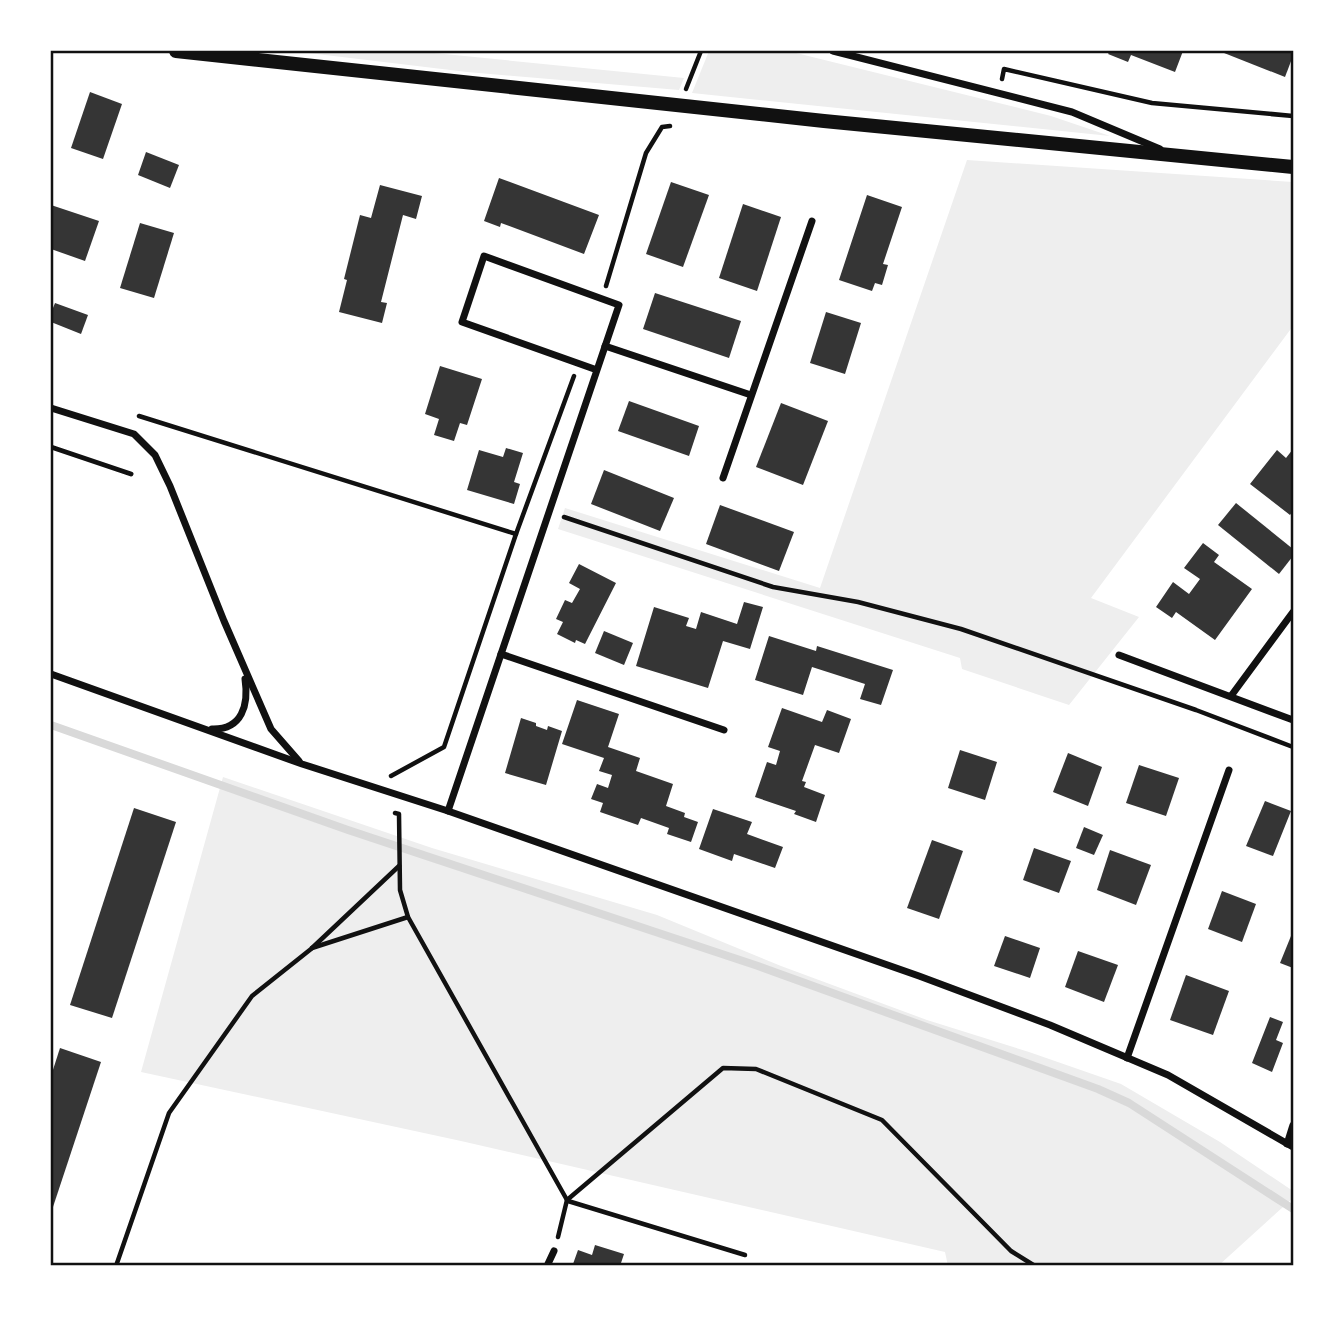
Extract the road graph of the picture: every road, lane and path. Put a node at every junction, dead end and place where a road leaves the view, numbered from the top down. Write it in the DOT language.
graph roads {
  1 [pos="176,51"];
  2 [pos="701,51"];
  3 [pos="832,51"];
  4 [pos="997,93"];
  5 [pos="680,106"];
  6 [pos="1293,116"];
  7 [pos="1177,156"];
  8 [pos="1293,167"];
  9 [pos="812,221"];
  10 [pos="602,298"];
  11 [pos="605,346"];
  12 [pos="579,363"];
  13 [pos="597,370"];
  14 [pos="751,394"];
  15 [pos="51,408"];
  16 [pos="131,414"];
  17 [pos="51,447"];
  18 [pos="131,474"];
  19 [pos="723,478"];
  20 [pos="527,505"];
  21 [pos="549,512"];
  22 [pos="516,534"];
  23 [pos="1293,612"];
  24 [pos="501,654"];
  25 [pos="1119,655"];
  26 [pos="244,670"];
  27 [pos="51,674"];
  28 [pos="1231,696"];
  29 [pos="1293,720"];
  30 [pos="204,729"];
  31 [pos="724,730"];
  32 [pos="1293,747"];
  33 [pos="302,764"];
  34 [pos="1229,770"];
  35 [pos="384,790"];
  36 [pos="448,811"];
  37 [pos="399,829"];
  38 [pos="399,865"];
  39 [pos="408,917"];
  40 [pos="311,949"];
  41 [pos="1127,1058"];
  42 [pos="1293,1125"];
  43 [pos="1290,1145"];
  44 [pos="567,1200"];
  45 [pos="554,1251"];
  46 [pos="745,1255"];
  47 [pos="116,1266"];
  48 [pos="547,1266"];
  49 [pos="1035,1266"];
  1 -- 5 [label="main road"];
  2 -- 5 [label="path"];
  3 -- 4 [label="street"];
  4 -- 6 [label="path"];
  4 -- 7 [label="street"];
  5 -- 7 [label="main road"];
  5 -- 10 [label="path"];
  7 -- 8 [label="main road"];
  9 -- 14 [label="street"];
  10 -- 11 [label="street"];
  10 -- 12 [label="street"];
  11 -- 13 [label="street"];
  11 -- 14 [label="street"];
  12 -- 13 [label="street"];
  12 -- 20 [label="path"];
  13 -- 21 [label="street"];
  14 -- 19 [label="street"];
  15 -- 26 [label="street"];
  16 -- 22 [label="path"];
  17 -- 18 [label="lane"];
  20 -- 21 [label="path"];
  20 -- 22 [label="path"];
  21 -- 24 [label="street"];
  21 -- 32 [label="path"];
  22 -- 35 [label="path"];
  23 -- 28 [label="street"];
  24 -- 31 [label="street"];
  24 -- 36 [label="street"];
  25 -- 28 [label="street"];
  26 -- 30 [label="street"];
  26 -- 33 [label="street"];
  27 -- 30 [label="street"];
  28 -- 29 [label="street"];
  30 -- 33 [label="street"];
  33 -- 35 [label="street"];
  34 -- 41 [label="street"];
  35 -- 36 [label="street"];
  36 -- 41 [label="street"];
  37 -- 38 [label="path"];
  38 -- 39 [label="path"];
  38 -- 40 [label="path"];
  39 -- 40 [label="path"];
  39 -- 44 [label="path"];
  40 -- 47 [label="path"];
  41 -- 43 [label="street"];
  42 -- 43 [label="street"];
  44 -- 45 [label="path"];
  44 -- 46 [label="path"];
  44 -- 49 [label="path"];
  45 -- 48 [label="street"];
}
